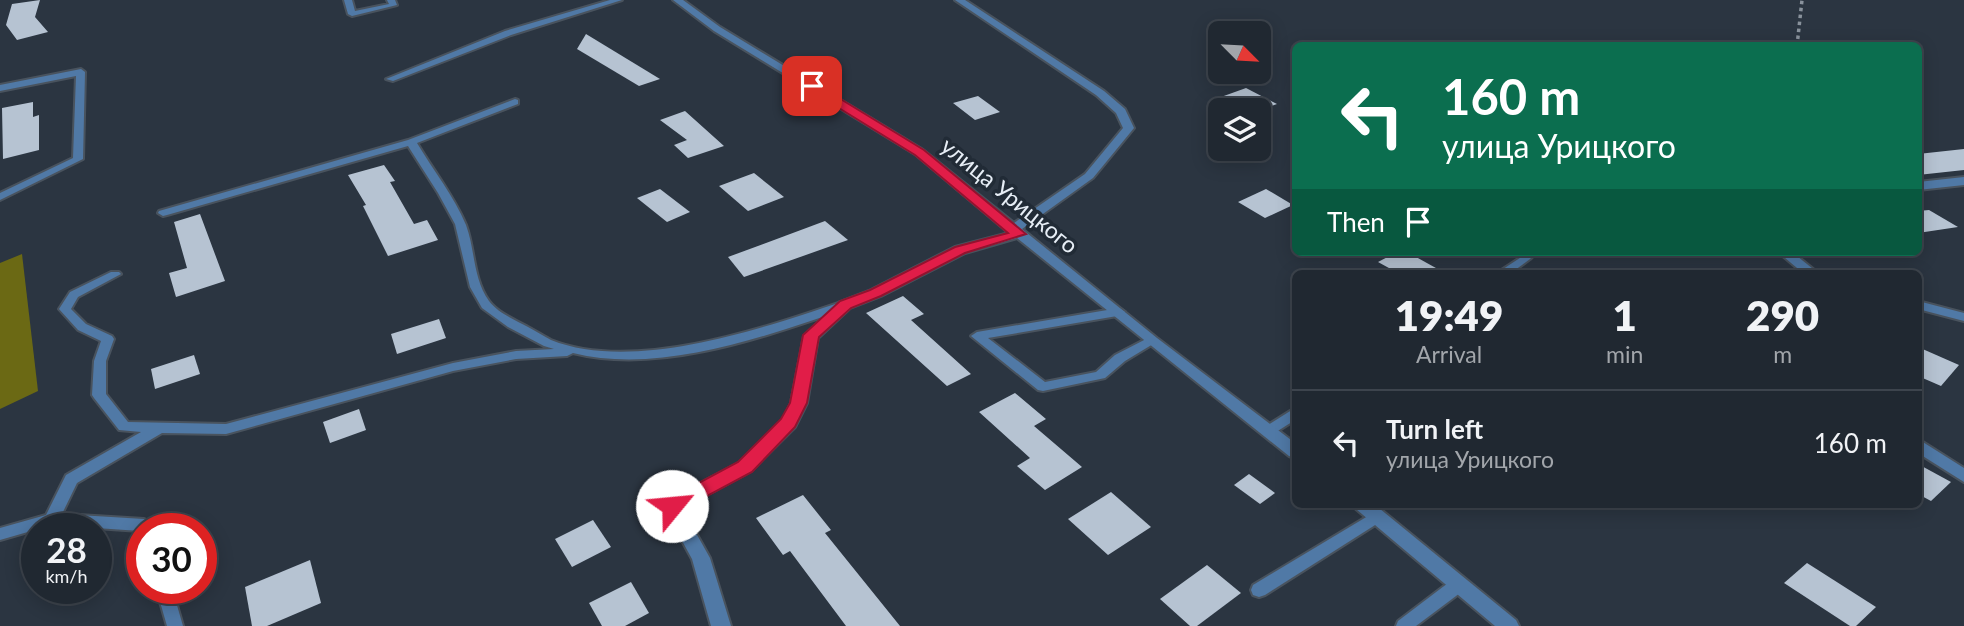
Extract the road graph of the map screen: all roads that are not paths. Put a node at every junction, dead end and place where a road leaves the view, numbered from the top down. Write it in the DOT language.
graph roads {
  1 [pos="348,0"];
  2 [pos="391,0"];
  3 [pos="618,0"];
  4 [pos="677,0"];
  5 [pos="959,0"];
  6 [pos="390,79"];
  7 [pos="0,88"];
  8 [pos="515,102"];
  9 [pos="411,142"];
  10 [pos="1964,181"];
  11 [pos="1922,186"];
  12 [pos="0,197"];
  13 [pos="163,214"];
  14 [pos="1016,232"];
  15 [pos="1789,256"];
  16 [pos="1527,257"];
  17 [pos="1508,270"];
  18 [pos="1807,270"];
  19 [pos="115,274"];
  20 [pos="845,305"];
  21 [pos="1922,306"];
  22 [pos="1119,312"];
  23 [pos="1964,317"];
  24 [pos="1152,341"];
  25 [pos="581,351"];
  26 [pos="1292,415"];
  27 [pos="159,427"];
  28 [pos="1268,431"];
  29 [pos="1922,449"];
  30 [pos="1292,450"];
  31 [pos="1964,476"];
  32 [pos="1367,508"];
  33 [pos="55,513"];
  34 [pos="1378,516"];
  35 [pos="21,528"];
  36 [pos="0,534"];
  37 [pos="1458,586"];
  38 [pos="1259,590"];
  39 [pos="169,604"];
  40 [pos="175,626"];
  41 [pos="721,626"];
  42 [pos="1404,626"];
  43 [pos="1509,626"];
  1 -- 2 [label="lane"];
  3 -- 6 [label="lane"];
  4 -- 14 [label="street, улица Урицкого"];
  5 -- 14 [label="street"];
  7 -- 12 [label="lane"];
  8 -- 9 [label="lane"];
  9 -- 13 [label="lane"];
  9 -- 25 [label="lane"];
  10 -- 11 [label="street"];
  14 -- 20 [label="street"];
  14 -- 22 [label="street, улица Урицкого"];
  15 -- 18 [label="street"];
  16 -- 17 [label="lane"];
  19 -- 27 [label="lane"];
  20 -- 25 [label="lane"];
  20 -- 41 [label="street"];
  21 -- 23 [label="street"];
  22 -- 24 [label="street, улица Урицкого"];
  22 -- 24 [label="lane"];
  24 -- 28 [label="street, улица Урицкого"];
  25 -- 27 [label="lane"];
  26 -- 28 [label="lane"];
  27 -- 33 [label="lane"];
  28 -- 30 [label="street, улица Урицкого"];
  29 -- 31 [label="street"];
  32 -- 34 [label="street"];
  34 -- 37 [label="street"];
  34 -- 38 [label="lane"];
  35 -- 36 [label="lane"];
  37 -- 42 [label="lane"];
  37 -- 43 [label="street"];
  39 -- 40 [label="lane"];
}
